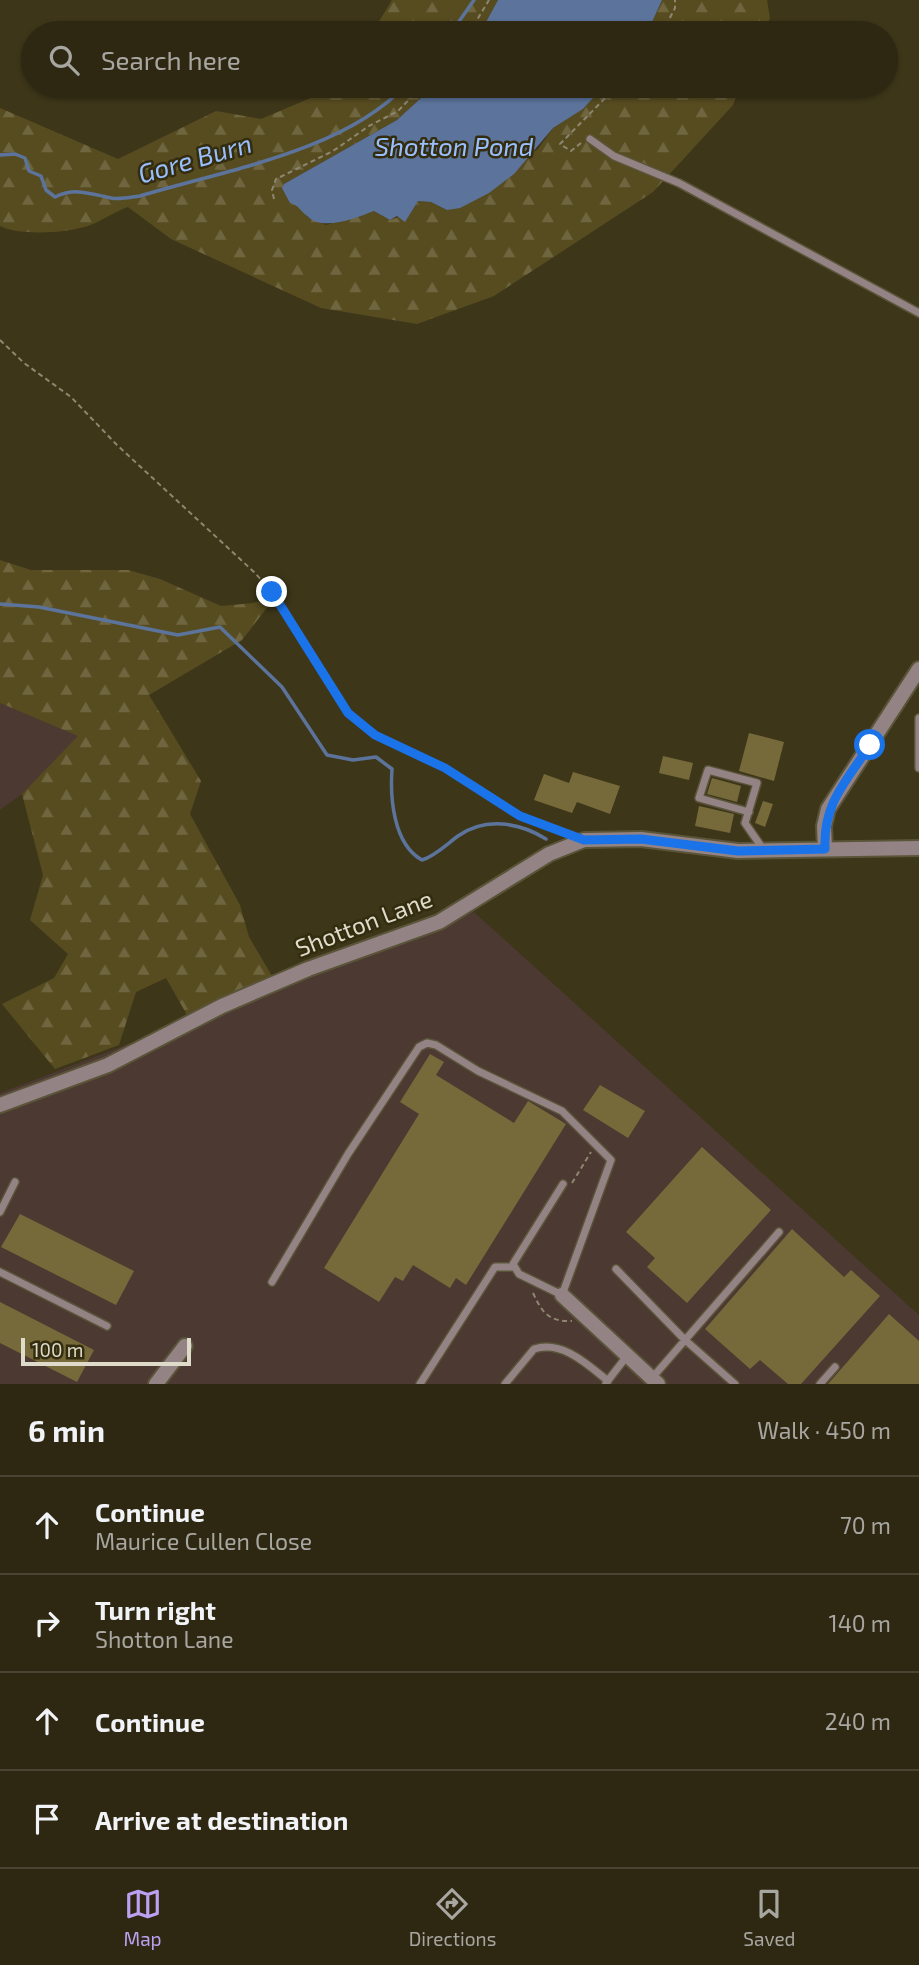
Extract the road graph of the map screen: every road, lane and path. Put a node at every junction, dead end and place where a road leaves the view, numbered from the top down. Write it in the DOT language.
graph roads {
  1 [pos="488,0"];
  2 [pos="675,0"];
  3 [pos="475,21"];
  4 [pos="668,21"];
  5 [pos="410,98"];
  6 [pos="605,98"];
  7 [pos="590,139"];
  8 [pos="274,199"];
  9 [pos="919,313"];
  10 [pos="0,340"];
  11 [pos="919,670"];
  12 [pos="919,718"];
  13 [pos="919,768"];
  14 [pos="749,812"];
  15 [pos="584,840"];
  16 [pos="919,848"];
  17 [pos="825,849"];
  18 [pos="764,851"];
  19 [pos="0,1105"];
  20 [pos="596,1145"];
  21 [pos="15,1182"];
  22 [pos="560,1187"];
  23 [pos="0,1212"];
  24 [pos="779,1232"];
  25 [pos="513,1267"];
  26 [pos="616,1269"];
  27 [pos="0,1272"];
  28 [pos="272,1282"];
  29 [pos="562,1295"];
  30 [pos="107,1326"];
  31 [pos="684,1339"];
  32 [pos="184,1346"];
  33 [pos="628,1356"];
  34 [pos="835,1367"];
  35 [pos="655,1381"];
  36 [pos="607,1382"];
  37 [pos="156,1384"];
  38 [pos="420,1384"];
  39 [pos="505,1384"];
  40 [pos="735,1384"];
  41 [pos="820,1384"];
  1 -- 3 [label="path"];
  2 -- 4 [label="path"];
  5 -- 8 [label="path"];
  6 -- 7 [label="path"];
  7 -- 9 [label="lane"];
  10 -- 15 [label="path"];
  11 -- 17 [label="street"];
  12 -- 13 [label="lane"];
  14 -- 14 [label="lane"];
  14 -- 18 [label="lane"];
  15 -- 18 [label="street, Shotton Lane"];
  15 -- 19 [label="street, Shotton Lane"];
  16 -- 17 [label="street, Shotton Lane"];
  17 -- 18 [label="street, Shotton Lane"];
  20 -- 22 [label="path"];
  20 -- 28 [label="lane"];
  20 -- 29 [label="lane"];
  21 -- 23 [label="lane"];
  22 -- 25 [label="lane"];
  24 -- 31 [label="lane"];
  25 -- 29 [label="lane"];
  25 -- 38 [label="lane"];
  26 -- 31 [label="lane"];
  27 -- 30 [label="lane"];
  29 -- 33 [label="street"];
  31 -- 35 [label="lane"];
  31 -- 40 [label="lane"];
  32 -- 37 [label="street"];
  33 -- 35 [label="street"];
  33 -- 36 [label="lane"];
  34 -- 41 [label="lane"];
  36 -- 39 [label="lane"];
}
